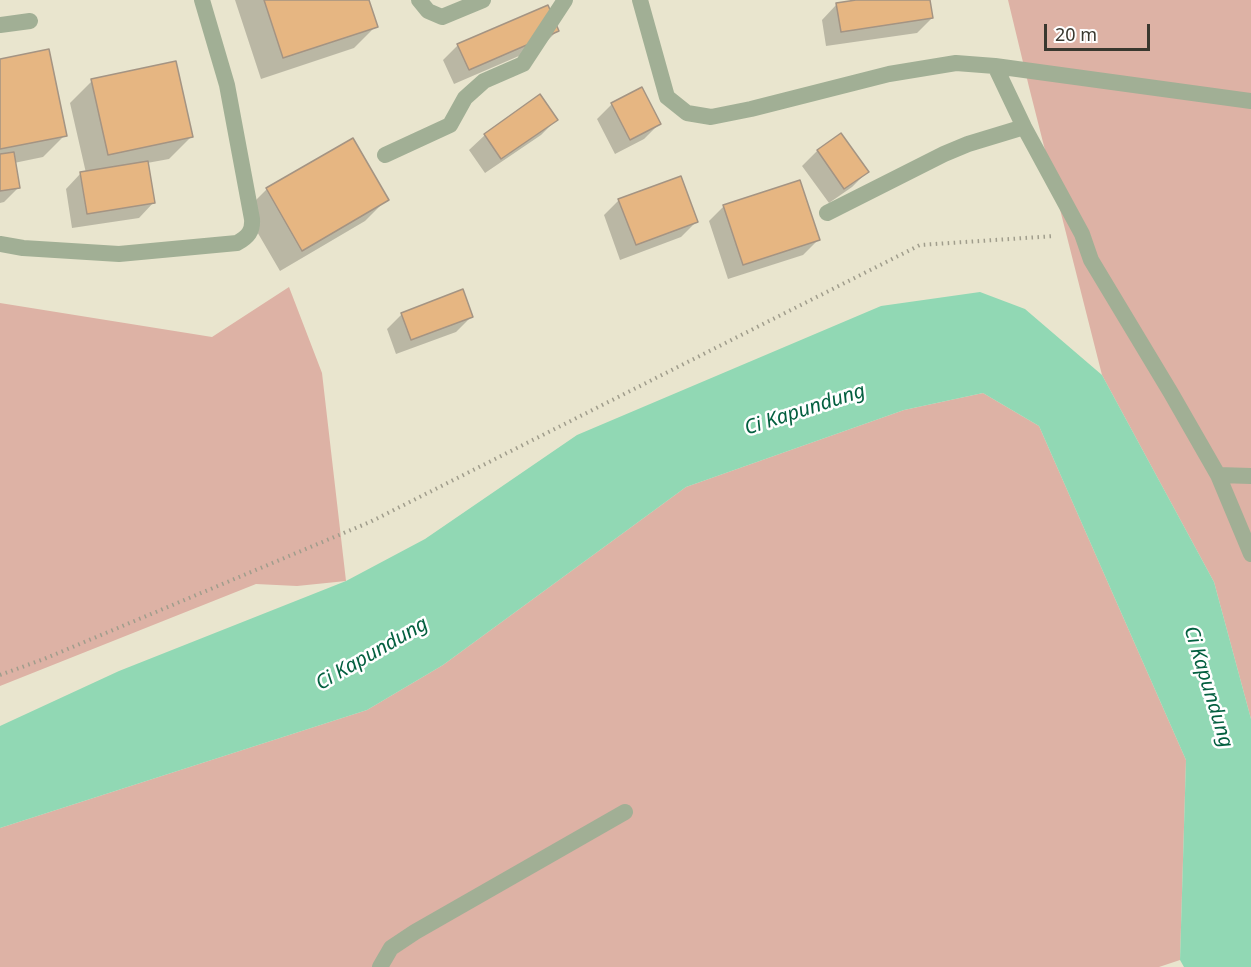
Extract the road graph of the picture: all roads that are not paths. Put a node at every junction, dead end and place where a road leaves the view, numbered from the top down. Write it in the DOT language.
graph roads {
  1 [pos="202,0"];
  2 [pos="419,0"];
  3 [pos="483,0"];
  4 [pos="565,0"];
  5 [pos="640,0"];
  6 [pos="30,21"];
  7 [pos="0,26"];
  8 [pos="995,66"];
  9 [pos="1251,101"];
  10 [pos="1024,127"];
  11 [pos="385,155"];
  12 [pos="827,213"];
  13 [pos="0,244"];
  14 [pos="1218,475"];
  15 [pos="1251,476"];
  16 [pos="1251,554"];
  17 [pos="625,812"];
  18 [pos="380,967"];
  1 -- 13 [label="street"];
  2 -- 3 [label="street"];
  4 -- 11 [label="street"];
  5 -- 8 [label="street"];
  6 -- 7 [label="street"];
  8 -- 9 [label="street"];
  8 -- 10 [label="street"];
  10 -- 12 [label="street"];
  10 -- 14 [label="street"];
  14 -- 15 [label="street"];
  14 -- 16 [label="street"];
  17 -- 18 [label="street"];
}
